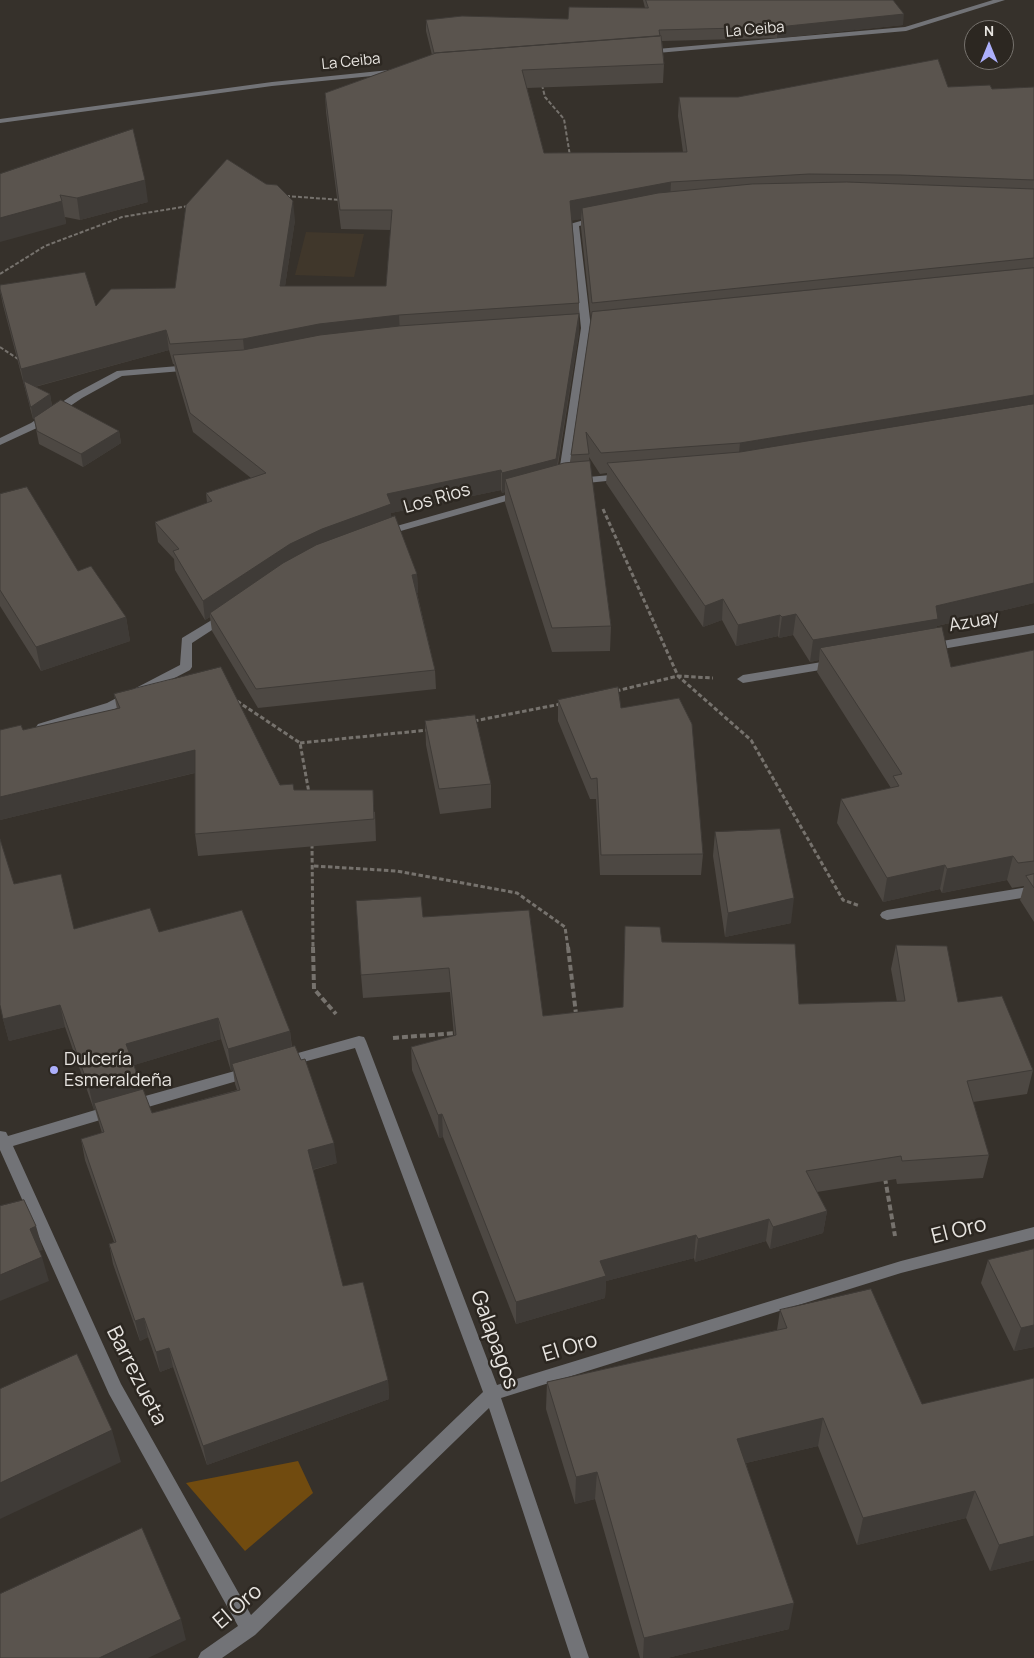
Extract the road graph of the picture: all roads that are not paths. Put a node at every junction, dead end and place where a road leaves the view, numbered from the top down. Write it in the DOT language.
graph roads {
  1 [pos="1001,0"];
  2 [pos="632,53"];
  3 [pos="408,70"];
  4 [pos="0,121"];
  5 [pos="612,216"];
  6 [pos="197,368"];
  7 [pos="0,442"];
  8 [pos="630,477"];
  9 [pos="534,490"];
  10 [pos="374,536"];
  11 [pos="231,612"];
  12 [pos="1034,629"];
  13 [pos="918,649"];
  14 [pos="850,661"];
  15 [pos="743,680"];
  16 [pos="28,732"];
  17 [pos="1034,891"];
  18 [pos="887,916"];
  19 [pos="1,1140"];
  20 [pos="1034,1233"];
  21 [pos="492,1394"];
  22 [pos="249,1629"];
  23 [pos="207,1658"];
  24 [pos="580,1658"];
  1 -- 2 [label="street, La Ceiba"];
  3 -- 4 [label="street, La Ceiba"];
  5 -- 8 [label="street"];
  6 -- 7 [label="street"];
  9 -- 10 [label="street, Los Rios"];
  11 -- 16 [label="street"];
  12 -- 13 [label="street, Azuay"];
  14 -- 15 [label="street"];
  17 -- 18 [label="street"];
  19 -- 21 [label="street, Galapagos"];
  19 -- 22 [label="street, Barrezueta"];
  20 -- 21 [label="street, El Oro"];
  21 -- 22 [label="street, El Oro"];
  21 -- 24 [label="street, Galapagos"];
  22 -- 23 [label="street, El Oro"];
}
